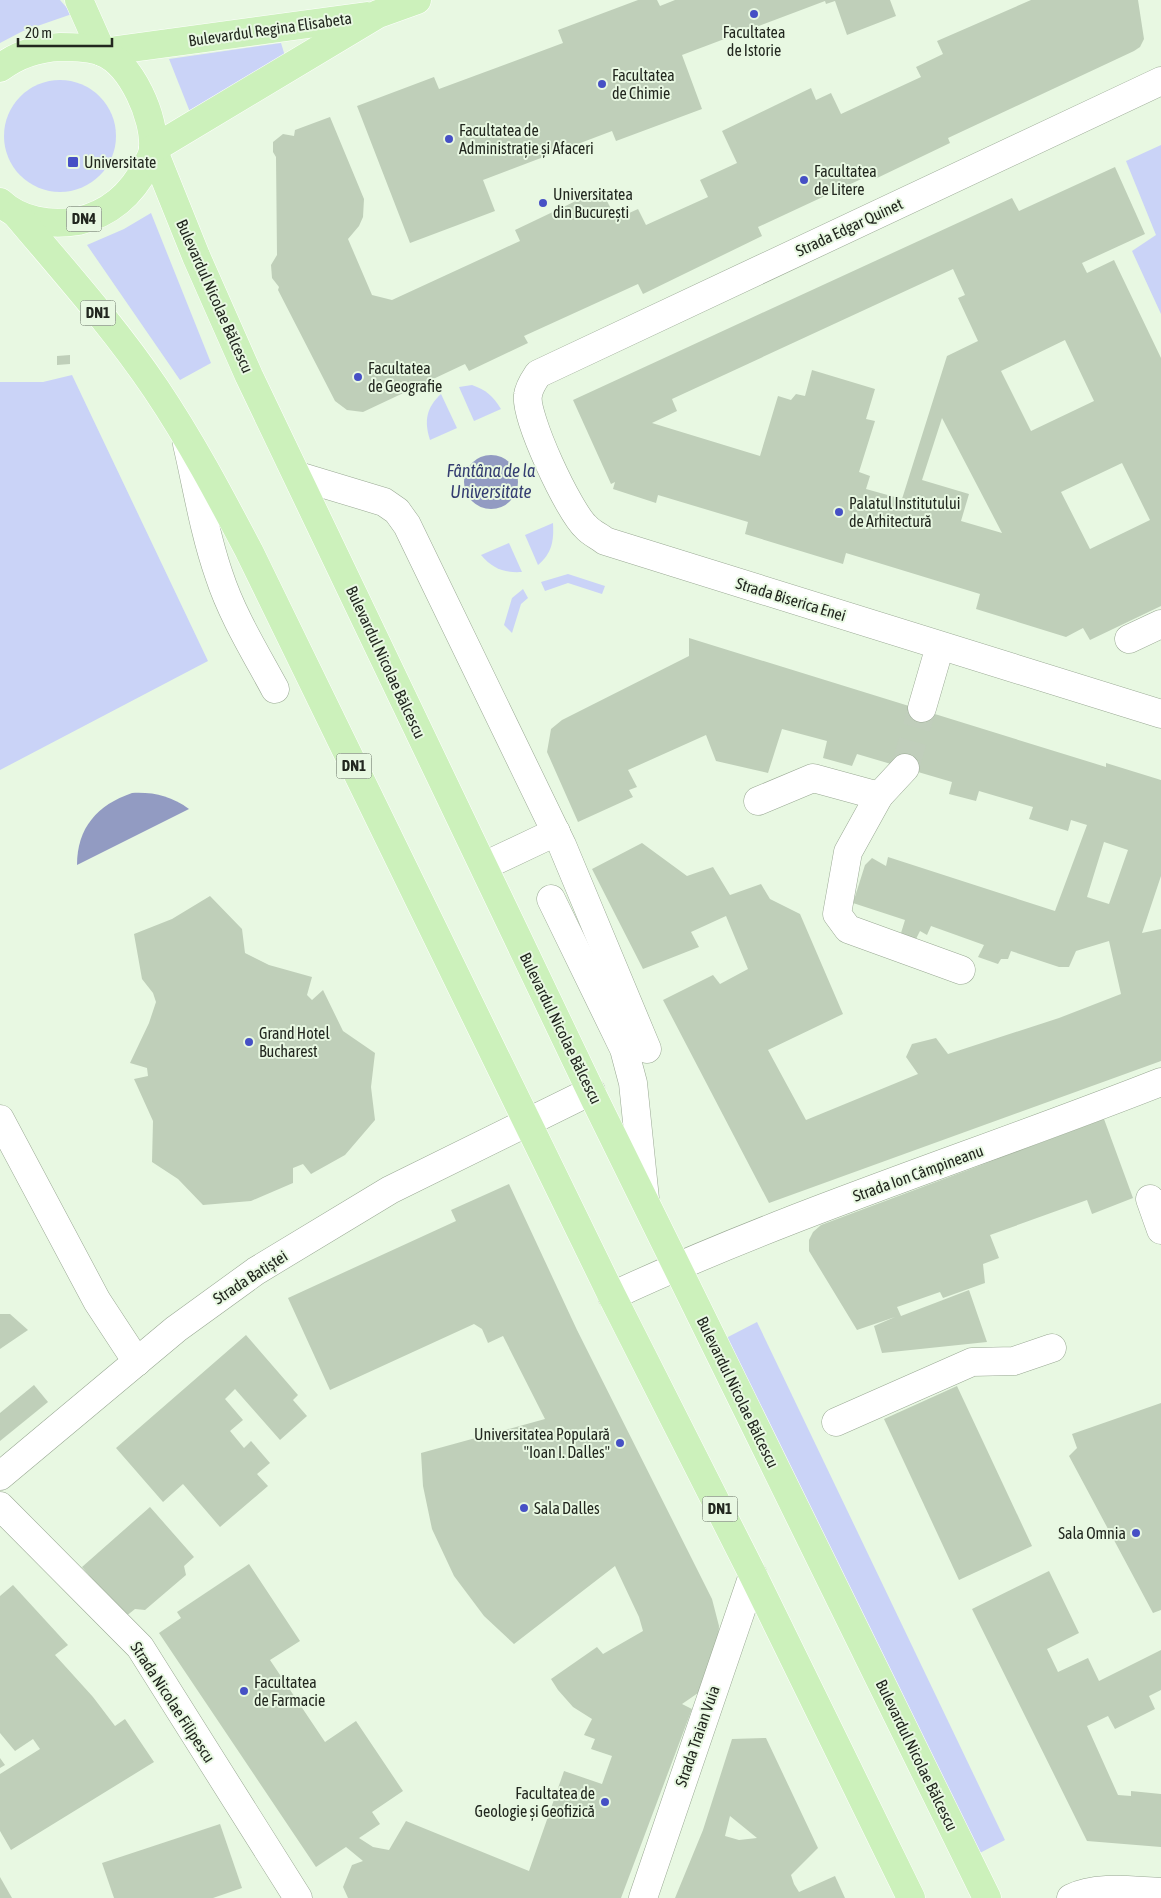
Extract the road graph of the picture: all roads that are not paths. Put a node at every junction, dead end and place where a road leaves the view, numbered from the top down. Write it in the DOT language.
graph roads {
  1 [pos="79,0"];
  2 [pos="417,0"];
  3 [pos="378,14"];
  4 [pos="102,52"];
  5 [pos="0,68"];
  6 [pos="1161,81"];
  7 [pos="153,149"];
  8 [pos="6,210"];
  9 [pos="538,374"];
  10 [pos="186,435"];
  11 [pos="298,476"];
  12 [pos="1161,624"];
  13 [pos="1129,640"];
  14 [pos="940,646"];
  15 [pos="275,689"];
  16 [pos="922,708"];
  17 [pos="1161,714"];
  18 [pos="905,768"];
  19 [pos="879,796"];
  20 [pos="758,801"];
  21 [pos="556,832"];
  22 [pos="484,866"];
  23 [pos="551,899"];
  24 [pos="961,970"];
  25 [pos="647,1050"];
  26 [pos="1161,1082"];
  27 [pos="591,1091"];
  28 [pos="0,1119"];
  29 [pos="529,1120"];
  30 [pos="1150,1199"];
  31 [pos="645,1202"];
  32 [pos="1161,1230"];
  33 [pos="676,1266"];
  34 [pos="612,1296"];
  35 [pos="1052,1348"];
  36 [pos="137,1362"];
  37 [pos="836,1422"];
  38 [pos="0,1476"];
  39 [pos="0,1506"];
  40 [pos="753,1575"];
  41 [pos="1161,1892"];
  42 [pos="298,1898"];
  43 [pos="643,1898"];
  44 [pos="911,1898"];
  45 [pos="987,1898"];
  46 [pos="1071,1898"];
  1 -- 4 [label="main road, DN4"];
  2 -- 3 [label="main road, Bulevardul Regina Elisabeta"];
  3 -- 4 [label="main road, Bulevardul Regina Elisabeta"];
  3 -- 7 [label="main road, Bulevardul Regina Elisabeta"];
  4 -- 5 [label="main road, Bulevardul Regina Elisabeta"];
  4 -- 7 [label="main road, DN4"];
  6 -- 9 [label="street, Strada Edgar Quinet"];
  7 -- 8 [label="main road, DN4"];
  7 -- 11 [label="main road, Bulevardul Nicolae Bălcescu"];
  8 -- 10 [label="main road, DN1"];
  9 -- 14 [label="street, Strada Biserica Enei"];
  10 -- 15 [label="street"];
  10 -- 29 [label="main road, DN1"];
  11 -- 21 [label="street"];
  11 -- 22 [label="main road, Bulevardul Nicolae Bălcescu"];
  12 -- 13 [label="street"];
  14 -- 16 [label="street"];
  14 -- 17 [label="street, Strada Biserica Enei"];
  18 -- 19 [label="street"];
  19 -- 20 [label="street"];
  19 -- 24 [label="street"];
  21 -- 22 [label="street"];
  21 -- 25 [label="street"];
  22 -- 27 [label="main road, Bulevardul Nicolae Bălcescu"];
  23 -- 31 [label="street"];
  26 -- 33 [label="street, Strada Ion Câmpineanu"];
  27 -- 29 [label="street, Strada Batiștei"];
  27 -- 31 [label="main road, Bulevardul Nicolae Bălcescu"];
  28 -- 36 [label="street"];
  29 -- 34 [label="main road, DN1"];
  29 -- 36 [label="street, Strada Batiștei"];
  30 -- 32 [label="street"];
  31 -- 33 [label="main road, Bulevardul Nicolae Bălcescu"];
  33 -- 34 [label="street, Strada Ion Câmpineanu"];
  33 -- 45 [label="main road, Bulevardul Nicolae Bălcescu"];
  34 -- 40 [label="main road, DN1"];
  35 -- 37 [label="street"];
  36 -- 38 [label="street, Strada Batiștei"];
  39 -- 42 [label="street, Strada Nicolae Filipescu"];
  40 -- 43 [label="street, Strada Traian Vuia"];
  40 -- 44 [label="main road, DN1"];
  41 -- 46 [label="street"];
}
